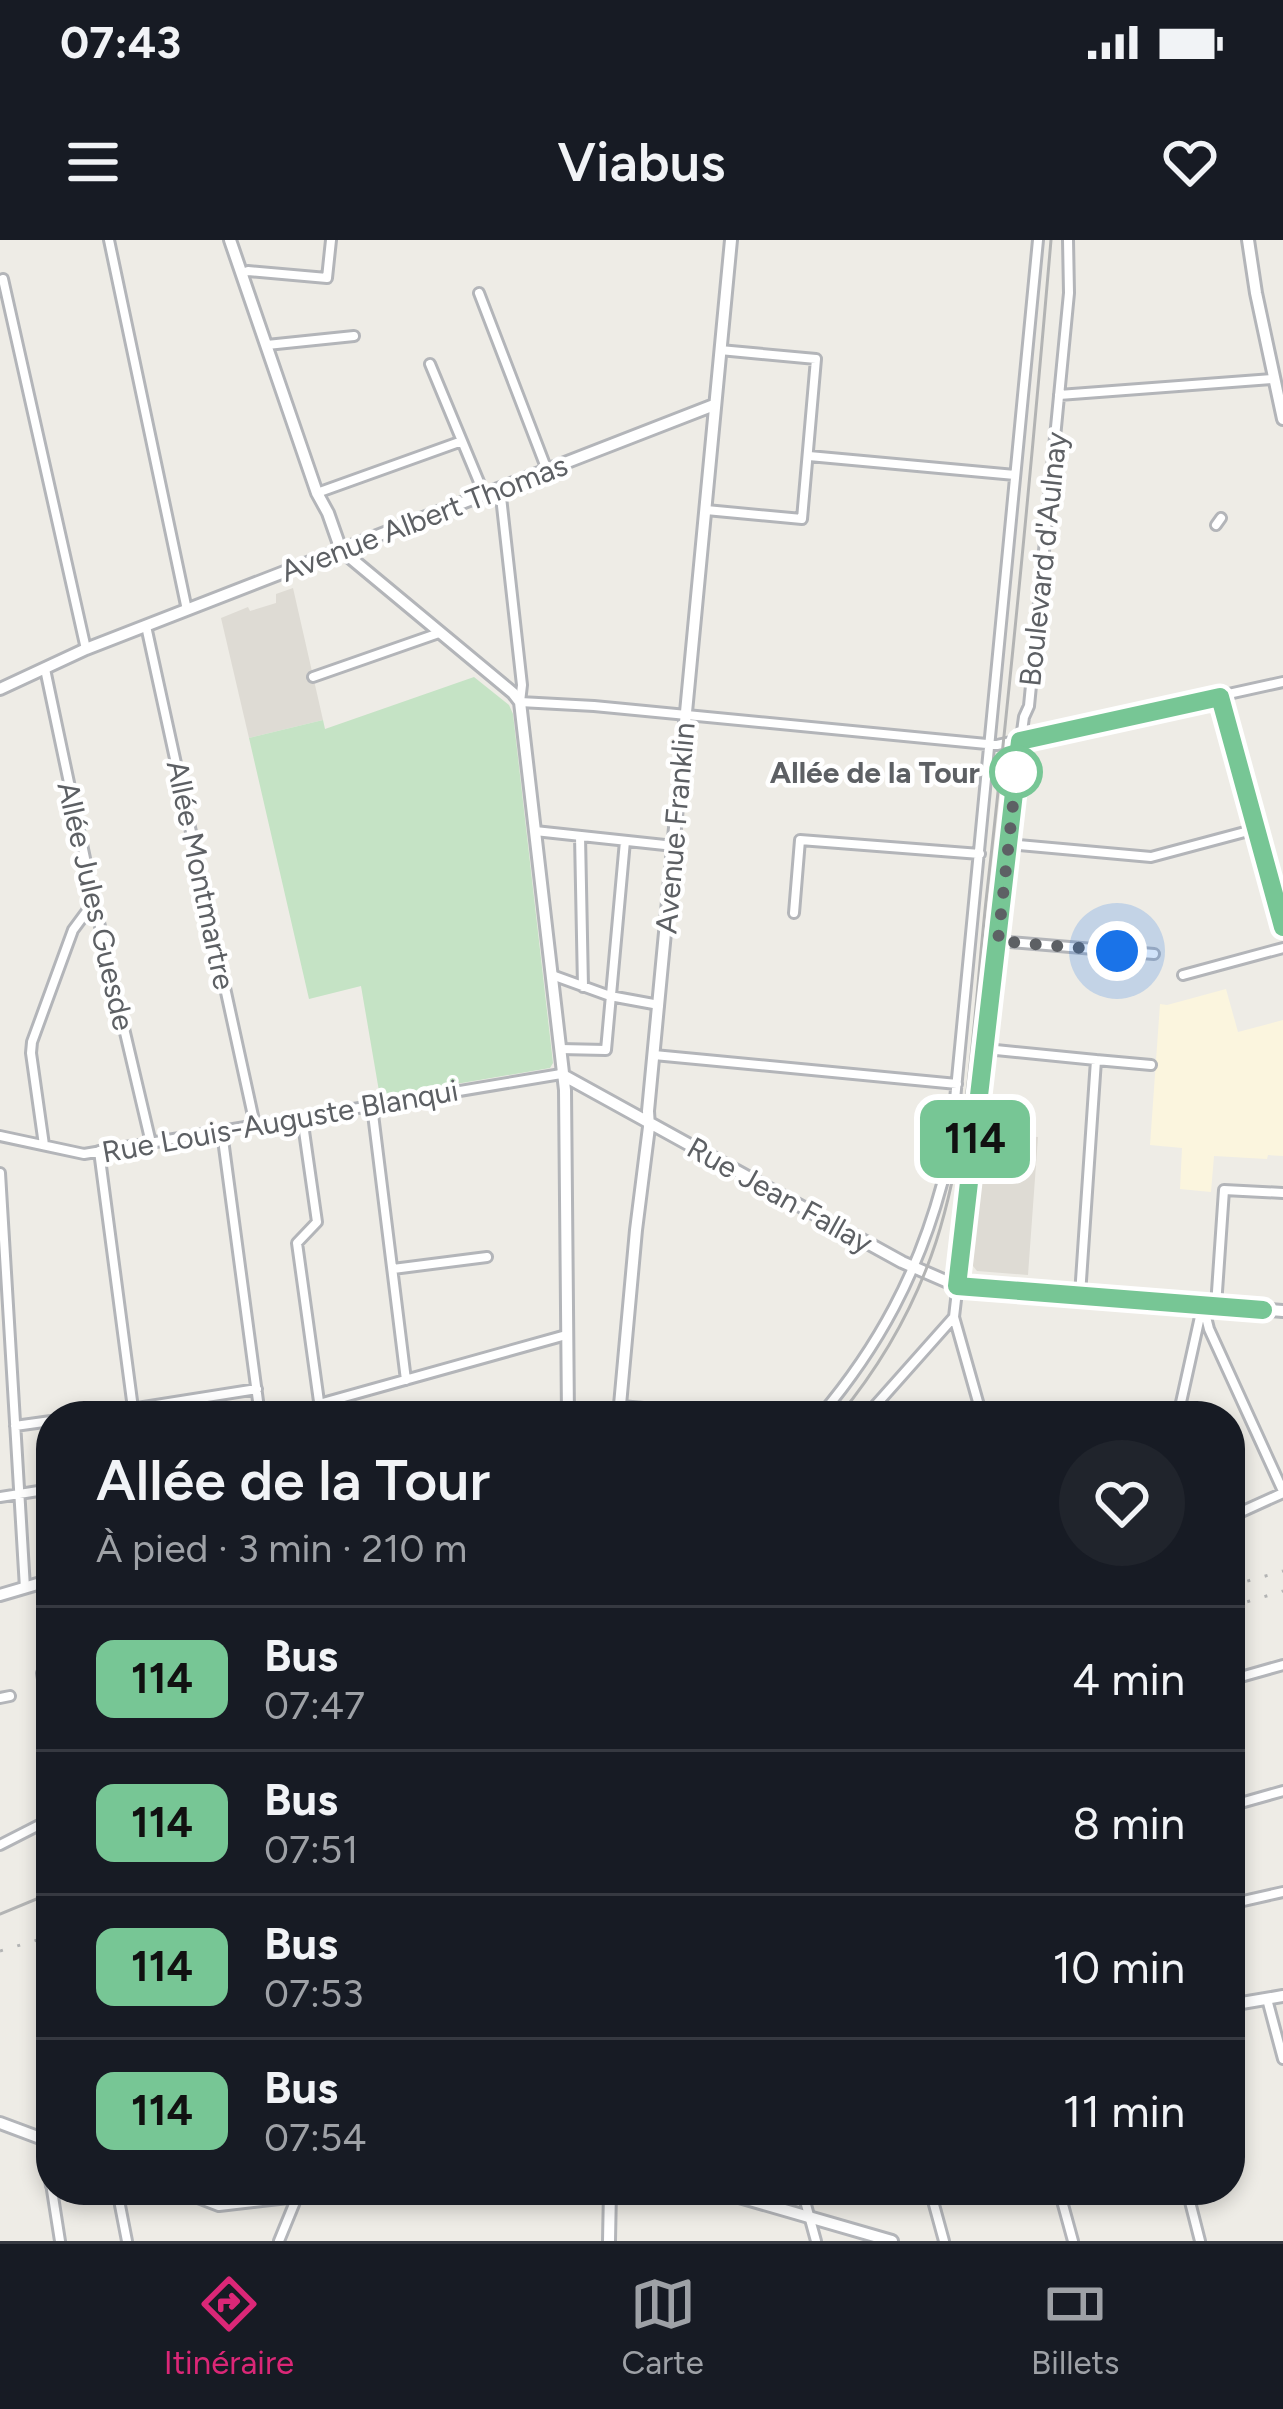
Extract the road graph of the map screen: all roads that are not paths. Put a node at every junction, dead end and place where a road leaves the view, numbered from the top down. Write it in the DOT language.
graph roads {
  1 [pos="109,240"];
  2 [pos="230,240"];
  3 [pos="331,240"];
  4 [pos="731,240"];
  5 [pos="1038,240"];
  6 [pos="1068,240"];
  7 [pos="1248,240"];
  8 [pos="242,273"];
  9 [pos="3,279"];
  10 [pos="478,293"];
  11 [pos="354,336"];
  12 [pos="267,346"];
  13 [pos="720,350"];
  14 [pos="430,364"];
  15 [pos="1273,380"];
  16 [pos="1059,394"];
  17 [pos="714,405"];
  18 [pos="1283,419"];
  19 [pos="462,440"];
  20 [pos="808,456"];
  21 [pos="547,470"];
  22 [pos="1015,475"];
  23 [pos="500,488"];
  24 [pos="316,493"];
  25 [pos="484,494"];
  26 [pos="706,510"];
  27 [pos="341,550"];
  28 [pos="187,610"];
  29 [pos="146,626"];
  30 [pos="439,633"];
  31 [pos="86,649"];
  32 [pos="44,668"];
  33 [pos="313,677"];
  34 [pos="1283,682"];
  35 [pos="0,689"];
  36 [pos="1220,697"];
  37 [pos="520,702"];
  38 [pos="686,715"];
  39 [pos="1020,741"];
  40 [pos="989,745"];
  41 [pos="1256,829"];
  42 [pos="535,831"];
  43 [pos="580,836"];
  44 [pos="625,842"];
  45 [pos="1008,844"];
  46 [pos="674,846"];
  47 [pos="980,854"];
  48 [pos="94,901"];
  49 [pos="1280,904"];
  50 [pos="794,913"];
  51 [pos="1283,927"];
  52 [pos="998,941"];
  53 [pos="1283,948"];
  54 [pos="1154,954"];
  55 [pos="552,975"];
  56 [pos="1183,975"];
  57 [pos="583,987"];
  58 [pos="610,996"];
  59 [pos="659,1005"];
  60 [pos="986,1048"];
  61 [pos="560,1049"];
  62 [pos="654,1055"];
  63 [pos="1096,1060"];
  64 [pos="1151,1065"];
  65 [pos="561,1074"];
  66 [pos="957,1084"];
  67 [pos="372,1106"];
  68 [pos="302,1117"];
  69 [pos="648,1120"];
  70 [pos="255,1125"];
  71 [pos="222,1131"];
  72 [pos="0,1136"];
  73 [pos="151,1143"];
  74 [pos="44,1144"];
  75 [pos="99,1151"];
  76 [pos="0,1173"];
  77 [pos="1283,1193"];
  78 [pos="487,1258"];
  79 [pos="914,1268"];
  80 [pos="393,1269"];
  81 [pos="957,1286"];
  82 [pos="1079,1296"];
  83 [pos="1209,1306"];
  84 [pos="1283,1311"];
  85 [pos="954,1317"];
  86 [pos="566,1335"];
  87 [pos="406,1380"];
  88 [pos="256,1389"];
  89 [pos="131,1401"];
  90 [pos="194,1401"];
  91 [pos="258,1401"];
  92 [pos="320,1401"];
  93 [pos="331,1401"];
  94 [pos="568,1401"];
  95 [pos="621,1401"];
  96 [pos="832,1401"];
  97 [pos="879,1401"];
  98 [pos="978,1401"];
  99 [pos="1182,1401"];
  100 [pos="1242,1401"];
  101 [pos="1245,1408"];
  102 [pos="36,1423"];
  103 [pos="15,1426"];
  104 [pos="36,1491"];
  105 [pos="1283,1492"];
  106 [pos="18,1494"];
  107 [pos="0,1497"];
  108 [pos="1245,1510"];
  109 [pos="36,1585"];
  110 [pos="25,1588"];
  111 [pos="0,1595"];
  112 [pos="1283,1665"];
  113 [pos="1245,1676"];
  114 [pos="1283,1791"];
  115 [pos="1245,1802"];
  116 [pos="0,1826"];
  117 [pos="36,1827"];
  118 [pos="4,1844"];
  119 [pos="1283,1892"];
  120 [pos="1245,1901"];
  121 [pos="1283,1996"];
  122 [pos="1267,1999"];
  123 [pos="1245,2003"];
  124 [pos="1283,2059"];
  125 [pos="0,2123"];
  126 [pos="36,2136"];
  127 [pos="54,2205"];
  128 [pos="120,2205"];
  129 [pos="294,2205"];
  130 [pos="610,2205"];
  131 [pos="765,2205"];
  132 [pos="806,2205"];
  133 [pos="934,2205"];
  134 [pos="1063,2205"];
  135 [pos="1191,2205"];
  136 [pos="809,2218"];
  137 [pos="60,2241"];
  138 [pos="127,2241"];
  139 [pos="279,2241"];
  140 [pos="609,2241"];
  141 [pos="815,2241"];
  142 [pos="892,2241"];
  143 [pos="944,2241"];
  144 [pos="1072,2241"];
  145 [pos="1200,2241"];
  1 -- 28 [label="street"];
  2 -- 8 [label="street"];
  3 -- 8 [label="street"];
  4 -- 13 [label="street, Avenue Franklin"];
  5 -- 22 [label="street, Boulevard d'Aulnay"];
  6 -- 16 [label="street, Boulevard d'Aulnay"];
  7 -- 15 [label="street"];
  8 -- 12 [label="street"];
  9 -- 31 [label="street"];
  10 -- 21 [label="street"];
  11 -- 12 [label="street"];
  12 -- 24 [label="street"];
  13 -- 17 [label="street, Avenue Franklin"];
  13 -- 20 [label="street"];
  14 -- 19 [label="street"];
  15 -- 16 [label="street"];
  15 -- 18 [label="street"];
  16 -- 39 [label="street, Boulevard d'Aulnay"];
  17 -- 21 [label="street, Avenue Albert Thomas"];
  17 -- 26 [label="street, Avenue Franklin"];
  19 -- 24 [label="street"];
  19 -- 25 [label="street"];
  20 -- 22 [label="street"];
  20 -- 26 [label="street"];
  21 -- 23 [label="street, Avenue Albert Thomas"];
  22 -- 40 [label="street, Boulevard d'Aulnay"];
  23 -- 25 [label="street, Avenue Albert Thomas"];
  23 -- 37 [label="street"];
  24 -- 27 [label="street"];
  25 -- 27 [label="street, Avenue Albert Thomas"];
  26 -- 38 [label="street, Avenue Franklin"];
  27 -- 28 [label="street, Avenue Albert Thomas"];
  27 -- 30 [label="street"];
  28 -- 29 [label="street, Avenue Albert Thomas"];
  29 -- 31 [label="street, Avenue Albert Thomas"];
  29 -- 70 [label="street, Allée Montmartre"];
  30 -- 33 [label="street"];
  30 -- 37 [label="street"];
  31 -- 32 [label="street, Avenue Albert Thomas"];
  32 -- 35 [label="street, Avenue Albert Thomas"];
  32 -- 48 [label="street, Allée Jules Guesde"];
  34 -- 36 [label="street"];
  36 -- 39 [label="street"];
  36 -- 41 [label="street"];
  37 -- 38 [label="street"];
  37 -- 42 [label="street"];
  38 -- 40 [label="street"];
  38 -- 46 [label="street, Avenue Franklin"];
  39 -- 40 [label="street"];
  39 -- 45 [label="street, Boulevard d'Aulnay"];
  40 -- 47 [label="street, Boulevard d'Aulnay"];
  41 -- 45 [label="street"];
  41 -- 49 [label="street"];
  42 -- 43 [label="street"];
  42 -- 55 [label="street"];
  43 -- 44 [label="street"];
  43 -- 57 [label="street"];
  44 -- 46 [label="street"];
  44 -- 58 [label="street"];
  45 -- 52 [label="street, Boulevard d'Aulnay"];
  46 -- 59 [label="street, Avenue Franklin"];
  47 -- 50 [label="street"];
  47 -- 66 [label="street, Boulevard d'Aulnay"];
  48 -- 73 [label="street, Allée Jules Guesde"];
  48 -- 74 [label="street"];
  49 -- 51 [label="street"];
  52 -- 54 [label="street"];
  52 -- 60 [label="street, Boulevard d'Aulnay"];
  53 -- 56 [label="street"];
  55 -- 57 [label="street"];
  55 -- 61 [label="street"];
  57 -- 58 [label="street"];
  58 -- 59 [label="street"];
  58 -- 61 [label="street"];
  59 -- 62 [label="street, Avenue Franklin"];
  60 -- 63 [label="street"];
  60 -- 81 [label="street, Boulevard d'Aulnay"];
  61 -- 65 [label="street"];
  62 -- 66 [label="street"];
  62 -- 69 [label="street, Avenue Franklin"];
  63 -- 64 [label="street"];
  63 -- 82 [label="street"];
  65 -- 67 [label="street, Rue Louis-Auguste Blanqui"];
  65 -- 69 [label="street, Rue Jean Fallay"];
  65 -- 86 [label="street"];
  66 -- 79 [label="street, Boulevard d'Aulnay"];
  67 -- 68 [label="street, Rue Louis-Auguste Blanqui"];
  67 -- 80 [label="street"];
  68 -- 70 [label="street, Rue Louis-Auguste Blanqui"];
  68 -- 92 [label="street"];
  69 -- 79 [label="street, Rue Jean Fallay"];
  69 -- 95 [label="street, Avenue Franklin"];
  70 -- 71 [label="street, Rue Louis-Auguste Blanqui"];
  71 -- 73 [label="street, Rue Louis-Auguste Blanqui"];
  71 -- 88 [label="street"];
  72 -- 74 [label="street, Rue Louis-Auguste Blanqui"];
  73 -- 75 [label="street, Rue Louis-Auguste Blanqui"];
  74 -- 75 [label="street, Rue Louis-Auguste Blanqui"];
  75 -- 89 [label="street"];
  76 -- 103 [label="street"];
  77 -- 83 [label="street"];
  78 -- 80 [label="street"];
  79 -- 81 [label="street, Rue Jean Fallay"];
  79 -- 96 [label="street, Boulevard d'Aulnay"];
  80 -- 87 [label="street"];
  81 -- 82 [label="street, Rue Jean Fallay"];
  81 -- 85 [label="street, Boulevard d'Aulnay"];
  82 -- 83 [label="street, Rue Jean Fallay"];
  83 -- 84 [label="street, Rue Jean Fallay"];
  83 -- 99 [label="street"];
  83 -- 100 [label="street"];
  85 -- 97 [label="street"];
  85 -- 98 [label="street"];
  86 -- 87 [label="street"];
  86 -- 94 [label="street"];
  87 -- 93 [label="street"];
  88 -- 90 [label="street"];
  88 -- 91 [label="street"];
  101 -- 105 [label="street"];
  102 -- 103 [label="street"];
  103 -- 106 [label="street"];
  104 -- 106 [label="street"];
  105 -- 108 [label="street"];
  106 -- 107 [label="street"];
  106 -- 110 [label="street"];
  109 -- 110 [label="street"];
  110 -- 111 [label="street"];
  112 -- 113 [label="street"];
  114 -- 115 [label="street"];
  116 -- 118 [label="street"];
  117 -- 118 [label="street"];
  119 -- 120 [label="street"];
  121 -- 122 [label="street"];
  122 -- 123 [label="street"];
  122 -- 124 [label="street"];
  125 -- 126 [label="street"];
  127 -- 137 [label="street"];
  128 -- 138 [label="street"];
  129 -- 139 [label="street"];
  130 -- 140 [label="street"];
  131 -- 136 [label="street"];
  132 -- 136 [label="street"];
  133 -- 143 [label="street"];
  134 -- 144 [label="street"];
  135 -- 145 [label="street"];
  136 -- 141 [label="street"];
  136 -- 142 [label="street"];
}
